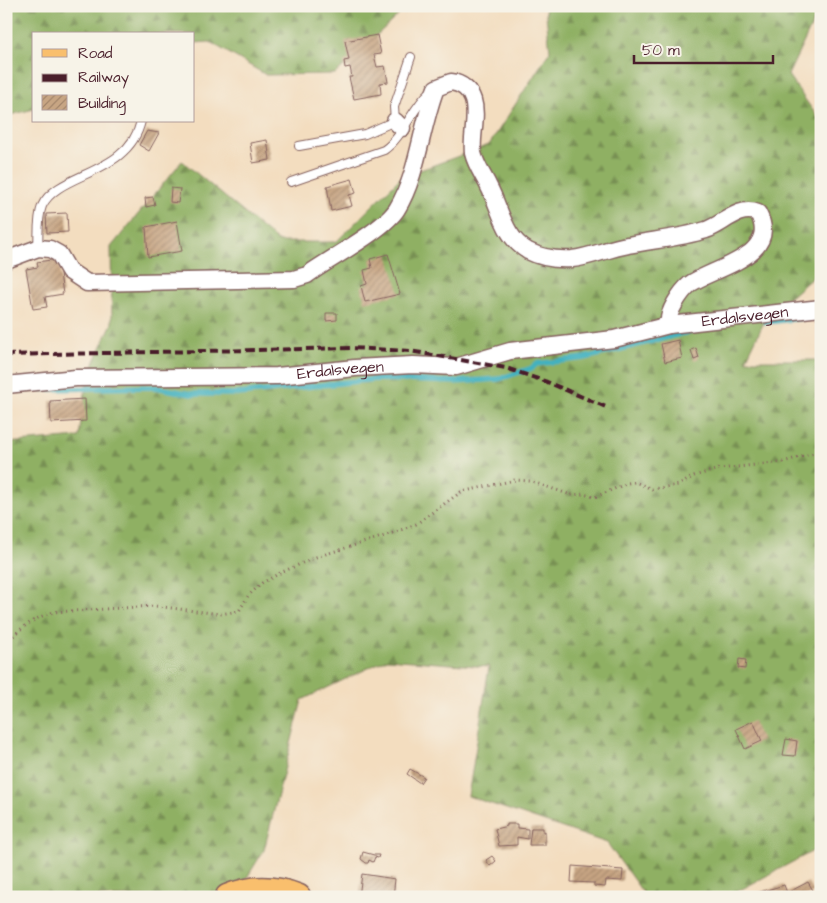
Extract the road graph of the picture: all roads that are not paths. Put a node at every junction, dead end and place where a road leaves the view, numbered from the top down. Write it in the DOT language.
graph roads {
  1 [pos="411,57"];
  2 [pos="436,88"];
  3 [pos="141,122"];
  4 [pos="398,124"];
  5 [pos="299,146"];
  6 [pos="291,182"];
  7 [pos="38,248"];
  8 [pos="6,260"];
  9 [pos="821,308"];
  10 [pos="669,324"];
  11 [pos="6,385"];
  12 [pos="228,897"];
  13 [pos="298,897"];
  1 -- 4 [label="lane"];
  2 -- 4 [label="lane"];
  2 -- 7 [label="street"];
  2 -- 10 [label="street"];
  3 -- 7 [label="lane"];
  4 -- 5 [label="lane"];
  4 -- 6 [label="lane"];
  7 -- 8 [label="street"];
  9 -- 10 [label="street, Erdalsvegen"];
  10 -- 11 [label="street, Erdalsvegen"];
  12 -- 13 [label="main road"];
}
